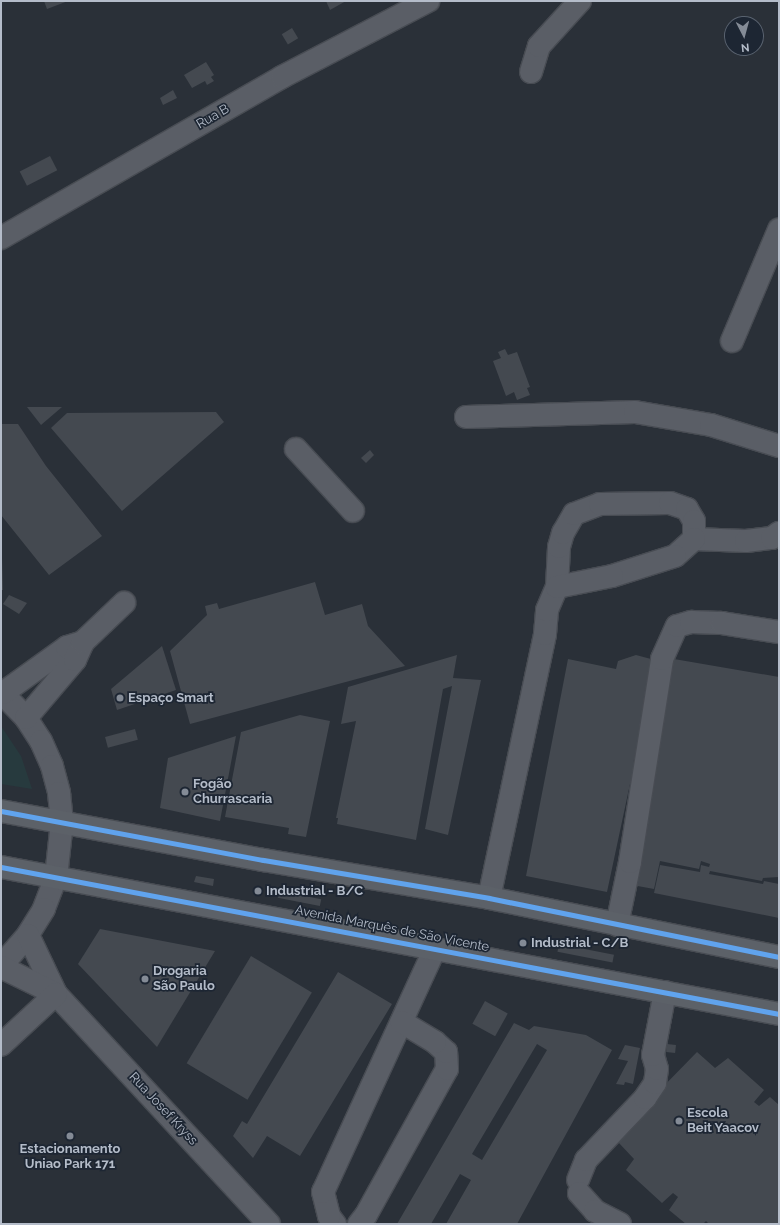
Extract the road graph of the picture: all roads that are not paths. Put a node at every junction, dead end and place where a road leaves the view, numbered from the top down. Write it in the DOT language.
graph roads {
  1 [pos="428,1"];
  2 [pos="580,1"];
  3 [pos="531,72"];
  4 [pos="779,230"];
  5 [pos="1,238"];
  6 [pos="732,341"];
  7 [pos="466,417"];
  8 [pos="779,446"];
  9 [pos="296,450"];
  10 [pos="353,511"];
  11 [pos="779,533"];
  12 [pos="694,539"];
  13 [pos="556,587"];
  14 [pos="124,603"];
  15 [pos="779,632"];
  16 [pos="83,642"];
  17 [pos="2,692"];
  18 [pos="26,718"];
  19 [pos="1,811"];
  20 [pos="62,822"];
  21 [pos="1,867"];
  22 [pos="56,877"];
  23 [pos="489,898"];
  24 [pos="617,925"];
  25 [pos="28,935"];
  26 [pos="435,948"];
  27 [pos="779,957"];
  28 [pos="1,967"];
  29 [pos="665,992"];
  30 [pos="56,994"];
  31 [pos="779,1014"];
  32 [pos="402,1022"];
  33 [pos="1,1044"];
  34 [pos="269,1224"];
  35 [pos="335,1224"];
  36 [pos="359,1224"];
  37 [pos="620,1224"];
  1 -- 5 [label="street, Rua B"];
  2 -- 3 [label="street"];
  4 -- 6 [label="street"];
  7 -- 8 [label="street"];
  9 -- 10 [label="street"];
  11 -- 12 [label="street"];
  12 -- 13 [label="street"];
  12 -- 13 [label="street"];
  13 -- 23 [label="street"];
  14 -- 16 [label="street"];
  15 -- 24 [label="street"];
  16 -- 17 [label="street"];
  16 -- 18 [label="street"];
  17 -- 18 [label="street"];
  18 -- 20 [label="street"];
  19 -- 20 [label="main road"];
  20 -- 22 [label="street"];
  20 -- 23 [label="main road"];
  21 -- 22 [label="main road, Avenida Marquês de São Vicente"];
  22 -- 25 [label="street"];
  22 -- 26 [label="main road, Avenida Marquês de São Vicente"];
  23 -- 24 [label="main road"];
  24 -- 27 [label="main road"];
  25 -- 28 [label="street"];
  25 -- 30 [label="street, Rua Josef Kryss"];
  26 -- 29 [label="main road, Avenida Marquês de São Vicente"];
  26 -- 32 [label="street"];
  28 -- 30 [label="street, Rua Josef Kryss"];
  29 -- 31 [label="main road, Avenida Marquês de São Vicente"];
  29 -- 37 [label="street"];
  30 -- 33 [label="street"];
  30 -- 34 [label="street, Rua Josef Kryss"];
  32 -- 35 [label="street"];
  32 -- 36 [label="street"];
}
